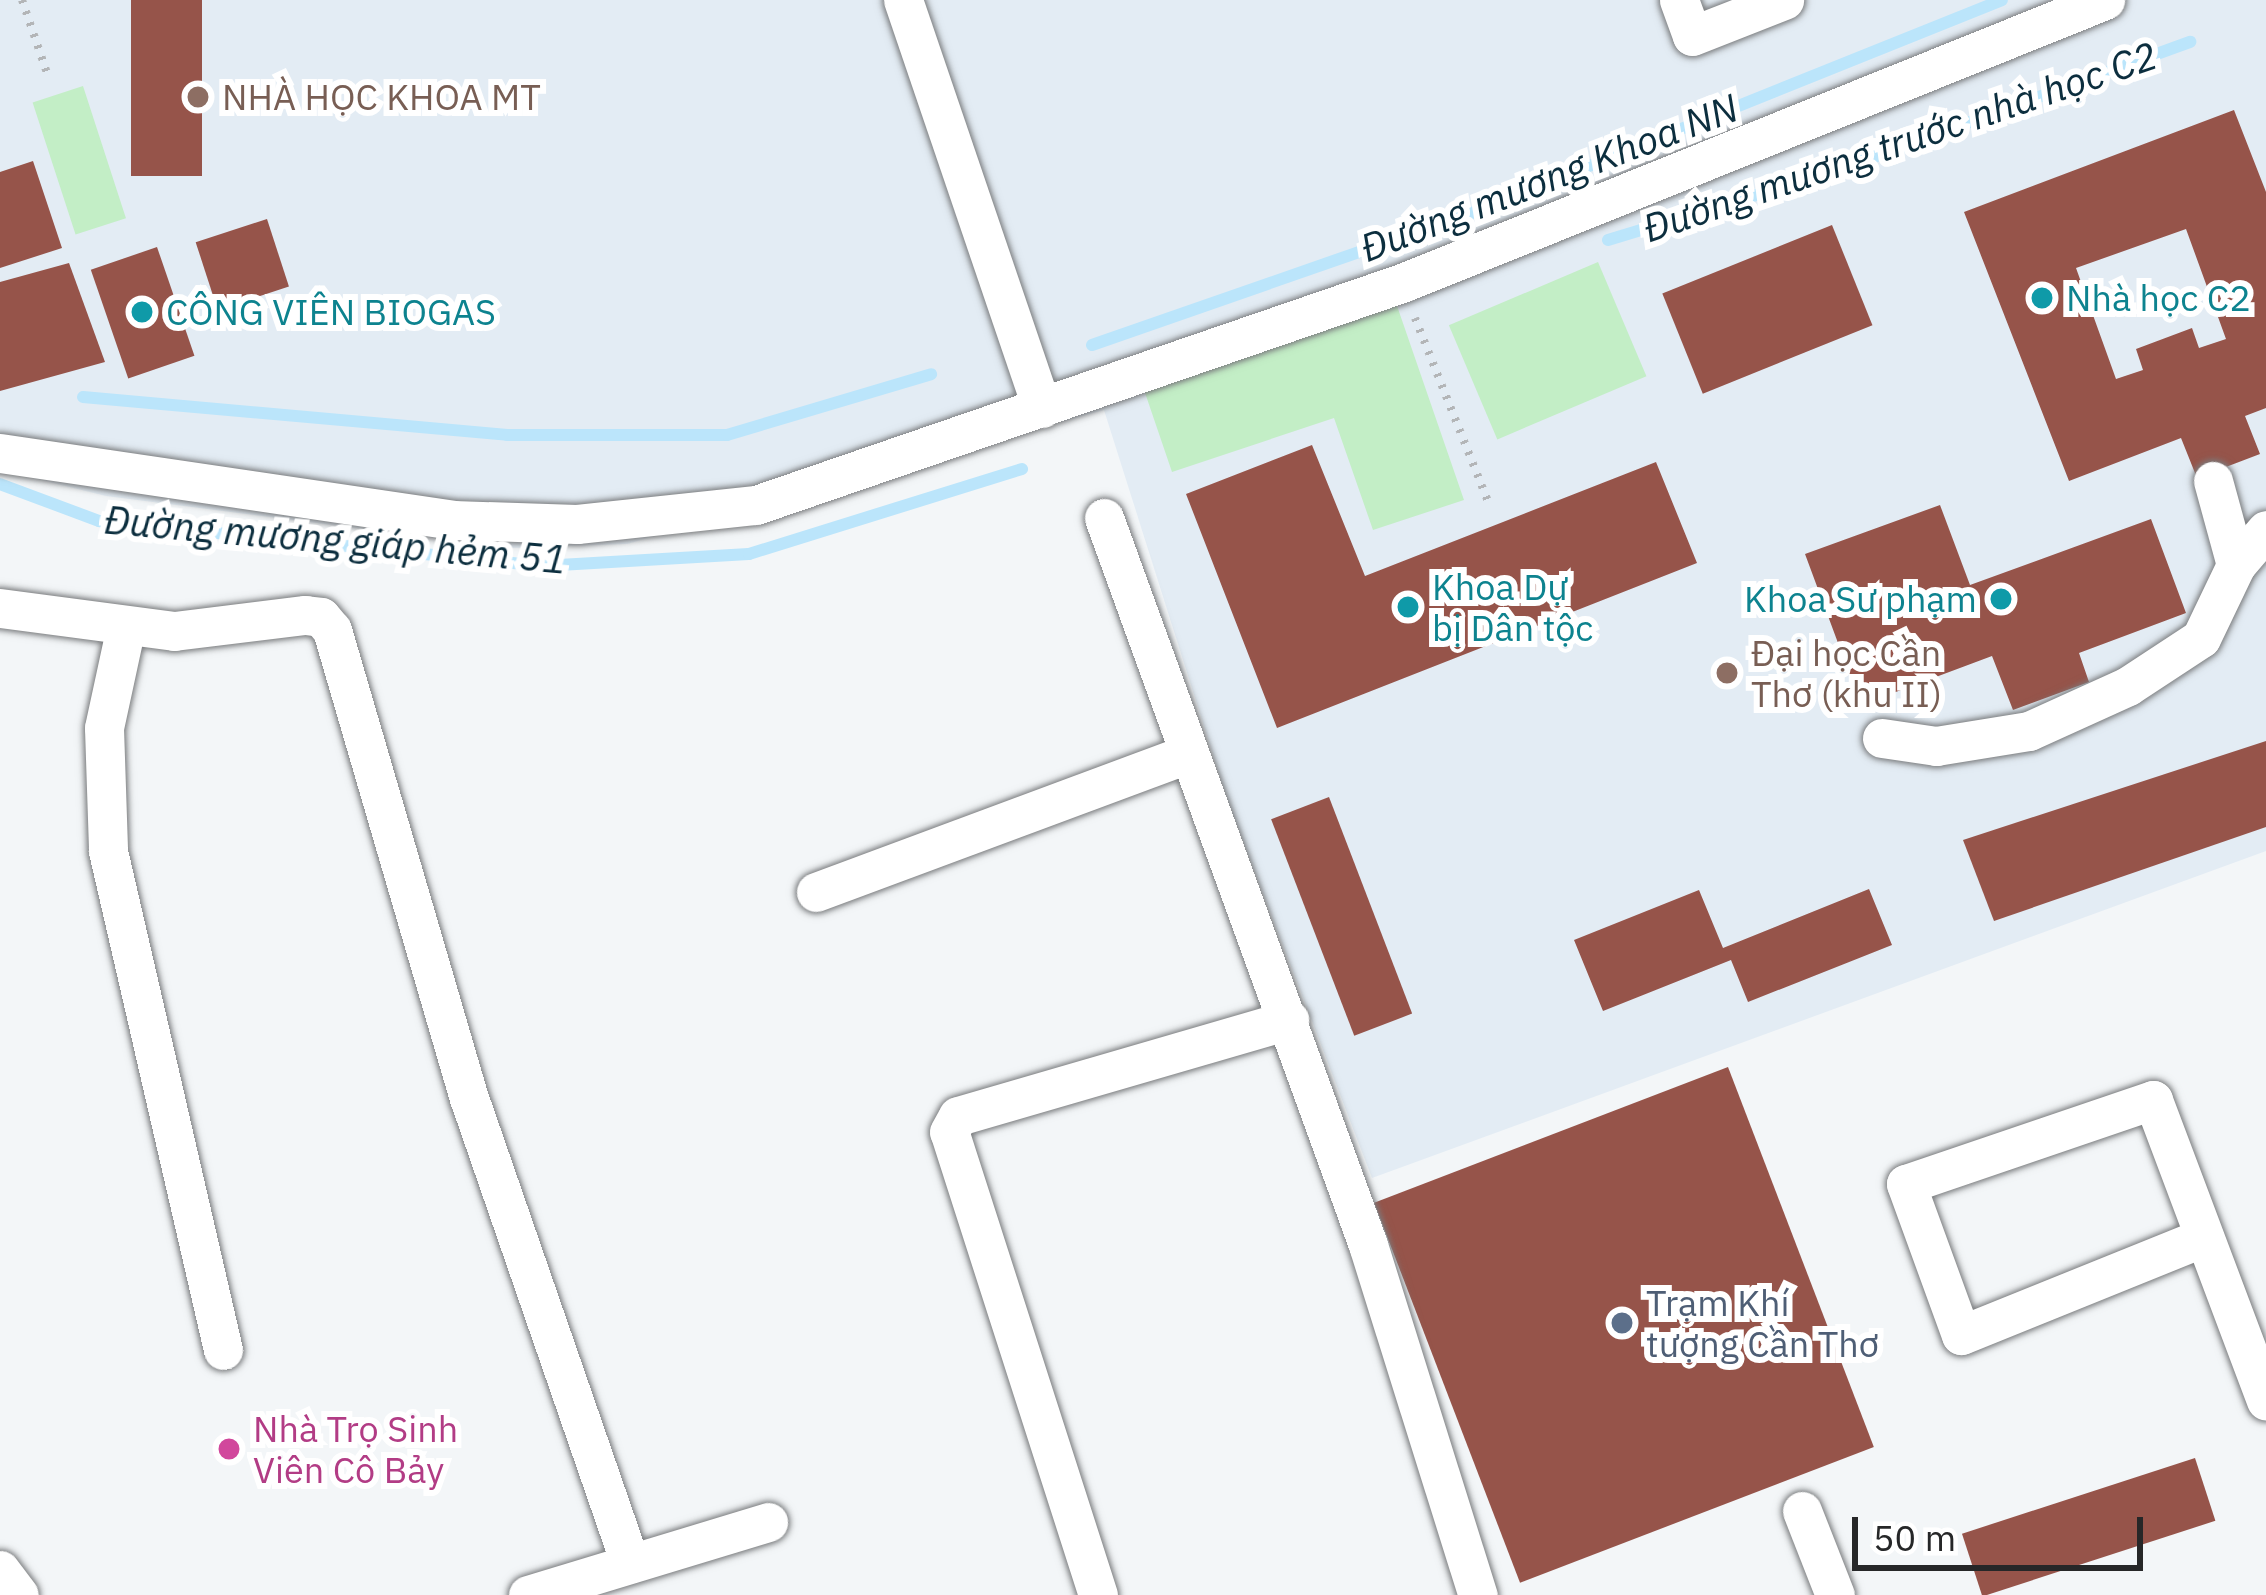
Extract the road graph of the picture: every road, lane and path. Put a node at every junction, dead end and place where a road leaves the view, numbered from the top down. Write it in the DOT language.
graph roads {
  1 [pos="22,0"];
  2 [pos="903,0"];
  3 [pos="1679,0"];
  4 [pos="1784,0"];
  5 [pos="2105,0"];
  6 [pos="49,79"];
  7 [pos="1402,283"];
  8 [pos="1042,408"];
  9 [pos="0,453"];
  10 [pos="2213,481"];
  11 [pos="1489,505"];
  12 [pos="1104,518"];
  13 [pos="2266,530"];
  14 [pos="2236,565"];
  15 [pos="0,608"];
  16 [pos="126,626"];
  17 [pos="1882,738"];
  18 [pos="1189,753"];
  19 [pos="816,892"];
  20 [pos="1289,1020"];
  21 [pos="2204,1237"];
  22 [pos="223,1349"];
  23 [pos="2266,1400"];
  24 [pos="1802,1511"];
  25 [pos="768,1522"];
  26 [pos="630,1562"];
  27 [pos="0,1570"];
  28 [pos="19,1595"];
  29 [pos="528,1595"];
  30 [pos="1098,1595"];
  31 [pos="1478,1595"];
  32 [pos="1835,1595"];
  1 -- 6 [label="path"];
  2 -- 8 [label="street"];
  3 -- 4 [label="street"];
  5 -- 7 [label="street"];
  7 -- 8 [label="street"];
  7 -- 11 [label="path"];
  8 -- 9 [label="street"];
  10 -- 14 [label="street"];
  12 -- 18 [label="street"];
  13 -- 14 [label="street"];
  14 -- 17 [label="street"];
  15 -- 16 [label="street"];
  16 -- 22 [label="street"];
  16 -- 26 [label="street"];
  18 -- 19 [label="street"];
  18 -- 20 [label="street"];
  20 -- 30 [label="street"];
  20 -- 31 [label="street"];
  21 -- 21 [label="street"];
  21 -- 23 [label="street"];
  24 -- 32 [label="street"];
  25 -- 26 [label="street"];
  26 -- 29 [label="street"];
  27 -- 28 [label="street"];
}
